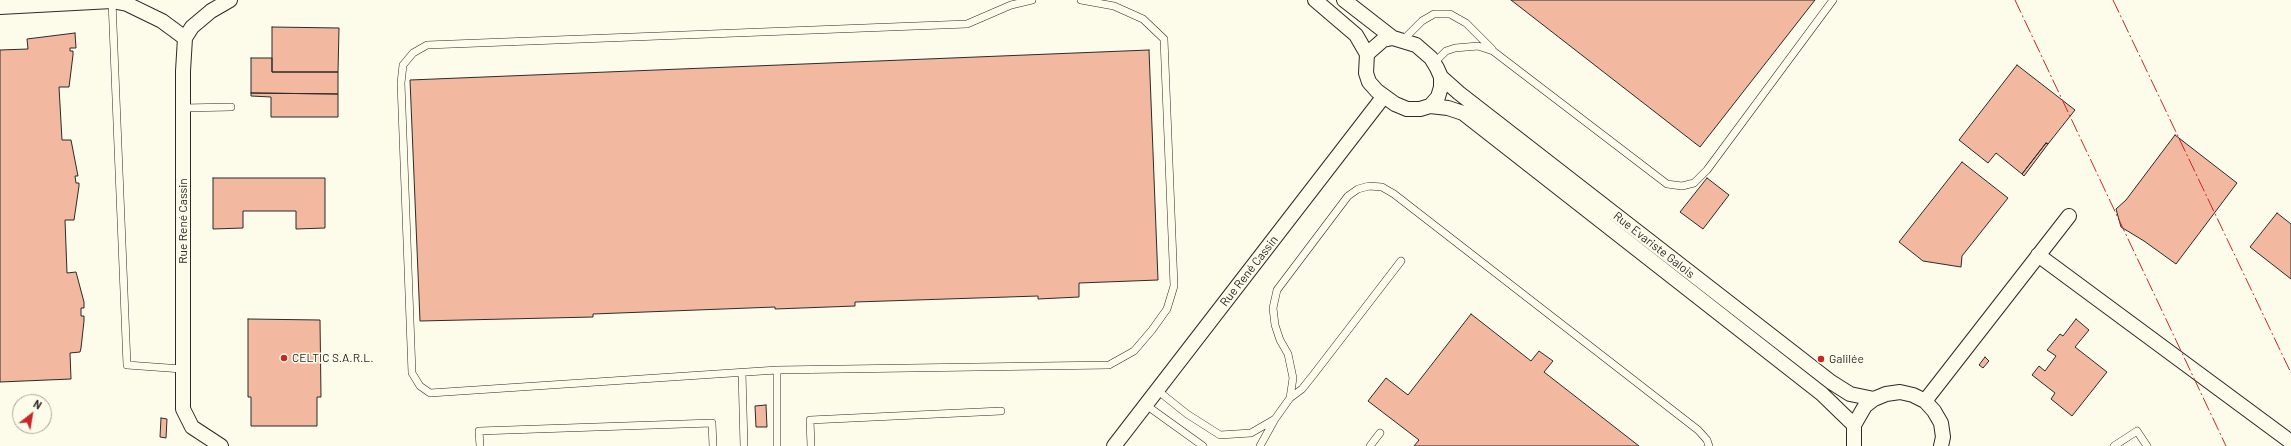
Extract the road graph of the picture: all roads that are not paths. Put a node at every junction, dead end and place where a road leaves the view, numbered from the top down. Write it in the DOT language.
graph roads {
  1 [pos="230,0"];
  2 [pos="1032,0"];
  3 [pos="1081,0"];
  4 [pos="1315,0"];
  5 [pos="1344,0"];
  6 [pos="1833,0"];
  7 [pos="112,1"];
  8 [pos="0,7"];
  9 [pos="185,38"];
  10 [pos="1398,39"];
  11 [pos="1493,51"];
  12 [pos="1366,54"];
  13 [pos="1434,63"];
  14 [pos="1441,77"];
  15 [pos="1384,96"];
  16 [pos="1430,106"];
  17 [pos="231,107"];
  18 [pos="183,108"];
  19 [pos="2069,216"];
  20 [pos="2038,255"];
  21 [pos="1401,261"];
  22 [pos="182,369"];
  23 [pos="776,370"];
  24 [pos="742,372"];
  25 [pos="1157,390"];
  26 [pos="1290,398"];
  27 [pos="1874,399"];
  28 [pos="1925,401"];
  29 [pos="1146,405"];
  30 [pos="1001,411"];
  31 [pos="1275,419"];
  32 [pos="1854,425"];
  33 [pos="1380,433"];
  34 [pos="2291,442"];
  35 [pos="221,446"];
  36 [pos="480,446"];
  37 [pos="713,446"];
  38 [pos="744,446"];
  39 [pos="777,446"];
  40 [pos="811,446"];
  41 [pos="1114,446"];
  42 [pos="1203,446"];
  43 [pos="1260,446"];
  44 [pos="1370,446"];
  45 [pos="1709,446"];
  46 [pos="1854,446"];
  47 [pos="1942,446"];
  48 [pos="2114,446"];
  49 [pos="2147,446"];
  1 -- 9 [label="street"];
  2 -- 24 [label="lane"];
  3 -- 23 [label="lane"];
  4 -- 12 [label="street, Rue Evariste Galois"];
  5 -- 10 [label="street, Rue Evariste Galois"];
  6 -- 11 [label="lane"];
  7 -- 8 [label="street"];
  7 -- 9 [label="street"];
  7 -- 22 [label="lane"];
  9 -- 18 [label="street, Rue René Cassin"];
  10 -- 11 [label="lane"];
  10 -- 12 [label="street"];
  10 -- 13 [label="street, Rue Evariste Galois"];
  11 -- 13 [label="lane"];
  12 -- 15 [label="street, Rue Evariste Galois"];
  13 -- 14 [label="street, Rue Evariste Galois"];
  14 -- 16 [label="street"];
  14 -- 27 [label="street, Rue Evariste Galois"];
  15 -- 16 [label="street, Rue Evariste Galois"];
  15 -- 25 [label="street, Rue René Cassin"];
  16 -- 32 [label="street, Rue Evariste Galois"];
  17 -- 18 [label="lane"];
  18 -- 22 [label="street, Rue René Cassin"];
  19 -- 20 [label="street"];
  20 -- 28 [label="street"];
  20 -- 34 [label="street"];
  21 -- 26 [label="lane"];
  22 -- 35 [label="street, Rue René Cassin"];
  23 -- 24 [label="lane"];
  23 -- 39 [label="lane"];
  24 -- 38 [label="lane"];
  25 -- 29 [label="street, Rue René Cassin"];
  25 -- 31 [label="lane"];
  26 -- 31 [label="lane"];
  26 -- 45 [label="lane"];
  27 -- 28 [label="street"];
  27 -- 32 [label="street"];
  28 -- 47 [label="street"];
  29 -- 41 [label="street, Rue René Cassin"];
  29 -- 42 [label="lane"];
  30 -- 40 [label="lane"];
  31 -- 43 [label="lane"];
  32 -- 46 [label="street"];
  33 -- 44 [label="lane"];
  36 -- 37 [label="lane"];
  48 -- 49 [label="lane"];
}
